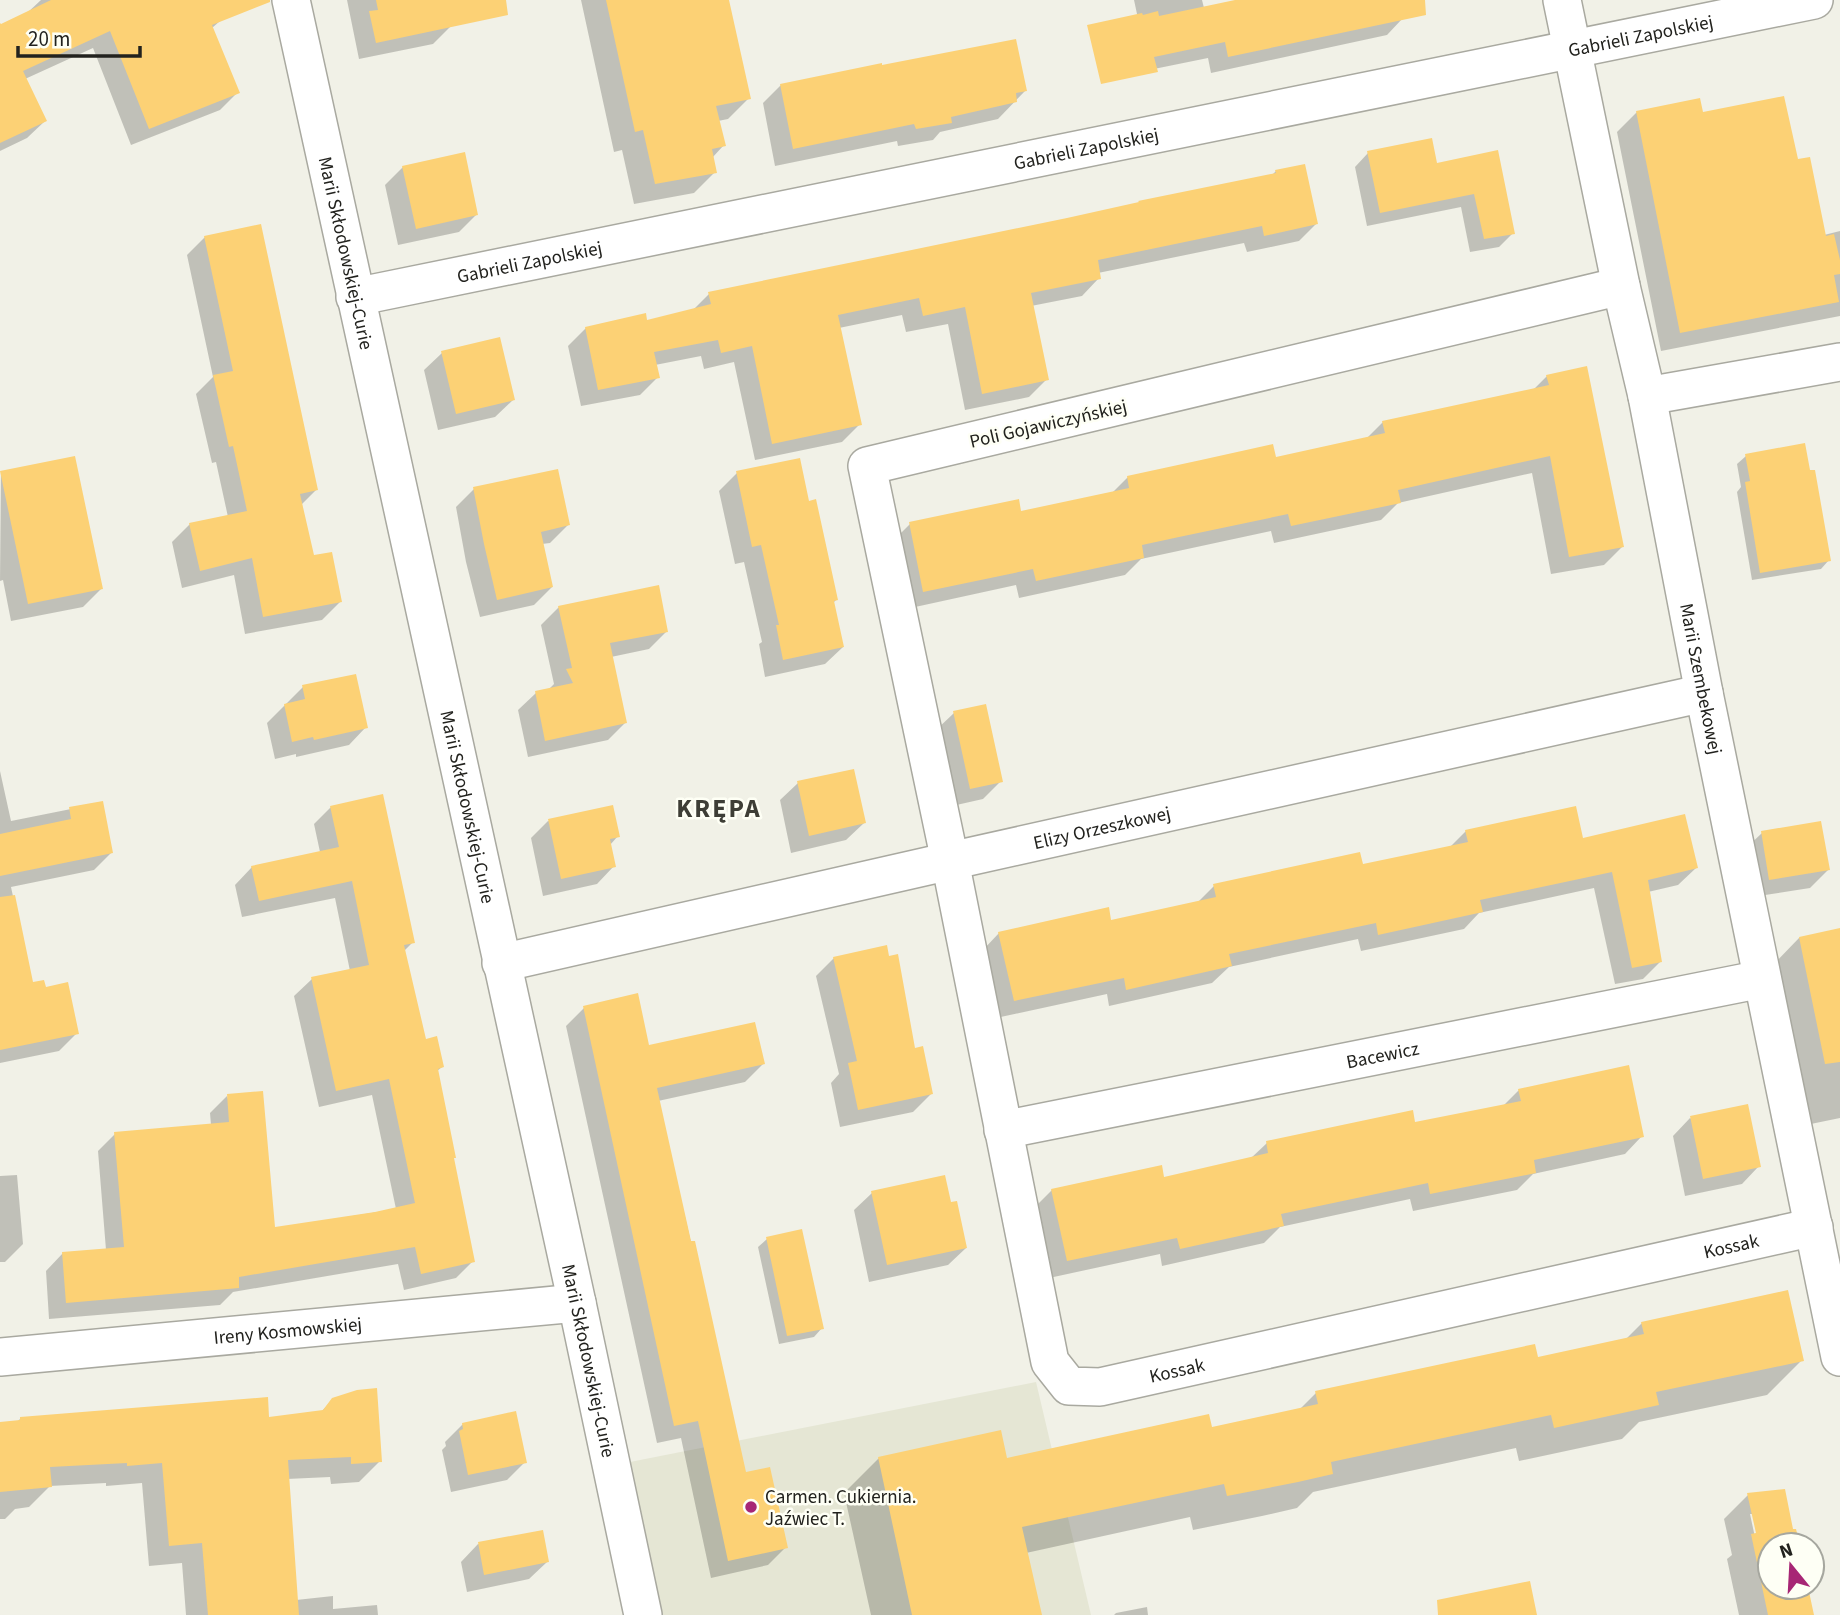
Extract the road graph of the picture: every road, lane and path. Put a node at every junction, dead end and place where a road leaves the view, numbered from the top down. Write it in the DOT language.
graph roads {
  1 [pos="291,0"];
  2 [pos="1562,0"];
  3 [pos="1814,0"];
  4 [pos="1572,49"];
  5 [pos="1621,286"];
  6 [pos="355,297"];
  7 [pos="1840,362"];
  8 [pos="1647,396"];
  9 [pos="1704,693"];
  10 [pos="950,861"];
  11 [pos="501,963"];
  12 [pos="1762,979"];
  13 [pos="1003,1130"];
  14 [pos="1814,1227"];
  15 [pos="576,1303"];
  16 [pos="0,1357"];
  17 [pos="1840,1357"];
  18 [pos="643,1615"];
  1 -- 6 [label="street, Marii Skłodowskiej-Curie"];
  2 -- 4 [label="street, Marii Szembekowej"];
  3 -- 4 [label="street, Gabrieli Zapolskiej"];
  4 -- 5 [label="street, Marii Szembekowej"];
  4 -- 6 [label="street, Gabrieli Zapolskiej"];
  5 -- 8 [label="street, Marii Szembekowej"];
  5 -- 10 [label="street, Poli Gojawiczyńskiej"];
  6 -- 11 [label="street, Marii Skłodowskiej-Curie"];
  7 -- 8 [label="street"];
  8 -- 9 [label="street, Marii Szembekowej"];
  9 -- 10 [label="street, Elizy Orzeszkowej"];
  9 -- 12 [label="street, Marii Szembekowej"];
  10 -- 11 [label="street, Elizy Orzeszkowej"];
  10 -- 13 [label="street, Kossak"];
  11 -- 15 [label="street, Marii Skłodowskiej-Curie"];
  12 -- 13 [label="street, Bacewicz"];
  12 -- 14 [label="street, Marii Szembekowej"];
  13 -- 14 [label="street, Kossak"];
  14 -- 17 [label="street, Marii Szembekowej"];
  15 -- 16 [label="street, Ireny Kosmowskiej"];
  15 -- 18 [label="street, Marii Skłodowskiej-Curie"];
}
